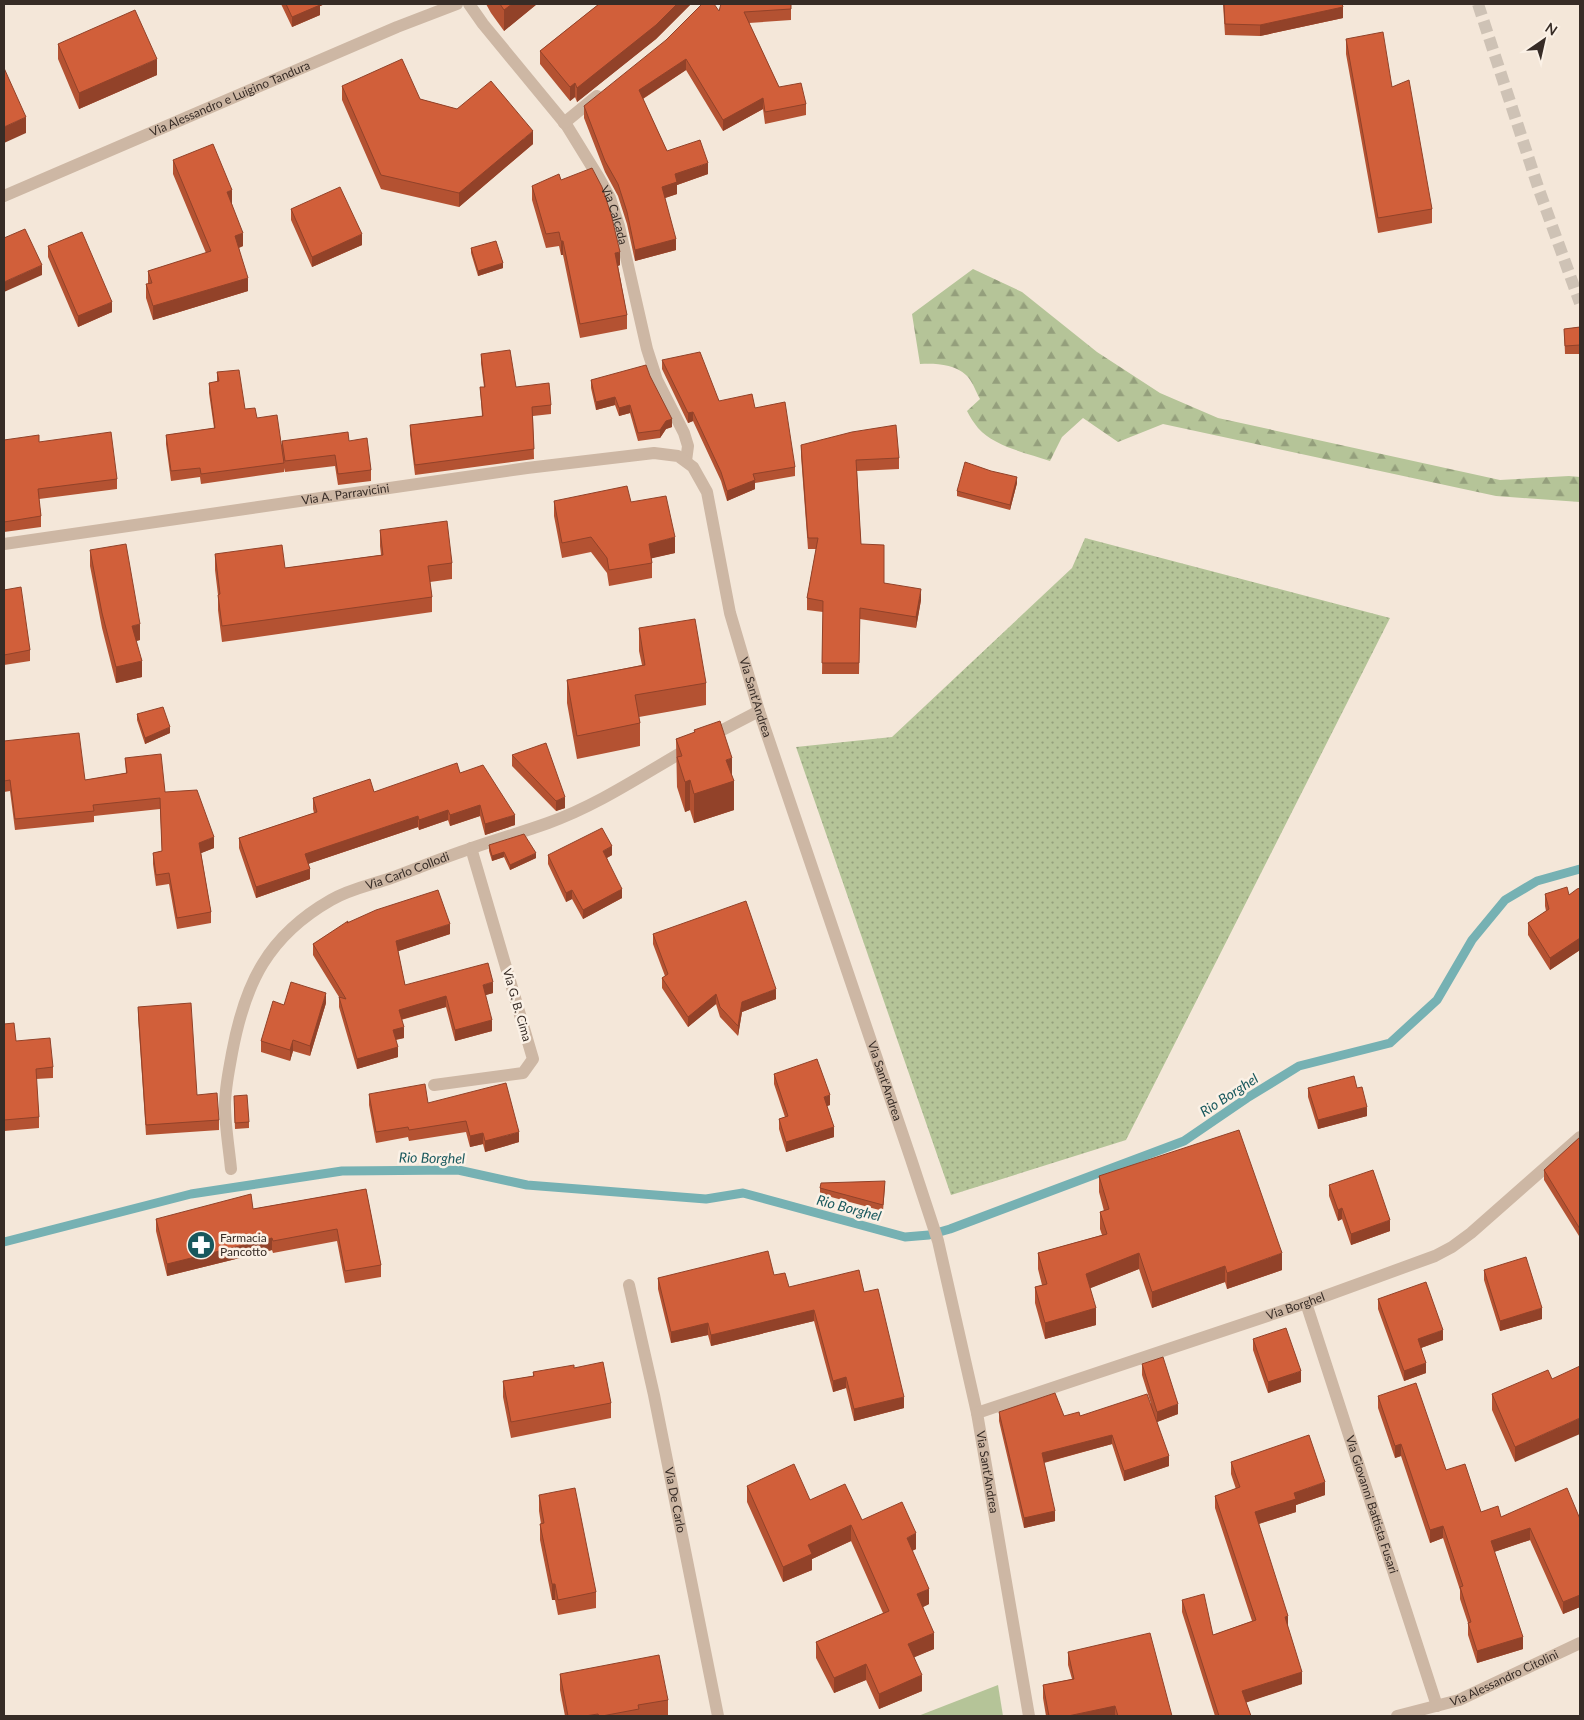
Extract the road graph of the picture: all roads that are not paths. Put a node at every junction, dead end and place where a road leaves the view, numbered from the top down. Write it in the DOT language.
graph roads {
  1 [pos="457,4"];
  2 [pos="469,4"];
  3 [pos="609,86"];
  4 [pos="564,123"];
  5 [pos="4,196"];
  6 [pos="686,461"];
  7 [pos="4,544"];
  8 [pos="759,712"];
  9 [pos="471,848"];
  10 [pos="434,1085"];
  11 [pos="1580,1137"];
  12 [pos="232,1169"];
  13 [pos="629,1285"];
  14 [pos="1306,1303"];
  15 [pos="977,1413"];
  16 [pos="1580,1643"];
  17 [pos="1437,1706"];
  18 [pos="718,1716"];
  19 [pos="1029,1716"];
  20 [pos="1397,1716"];
  1 -- 5 [label="street, Via Alessandro e Luigino Tandura"];
  2 -- 4 [label="street, Via Calcada"];
  3 -- 4 [label="street"];
  4 -- 6 [label="street, Via Calcada"];
  6 -- 7 [label="street, Via A. Parravicini"];
  6 -- 8 [label="street, Via Sant'Andrea"];
  8 -- 9 [label="street, Via Carlo Collodi"];
  8 -- 15 [label="street, Via Sant'Andrea"];
  9 -- 10 [label="street, Via G. B. Cima"];
  9 -- 12 [label="street, Via Carlo Collodi"];
  11 -- 14 [label="street, Via Borghel"];
  13 -- 18 [label="street, Via De Carlo"];
  14 -- 15 [label="street, Via Borghel"];
  14 -- 17 [label="street, Via Giovanni Battista Fusari"];
  15 -- 19 [label="street, Via Sant'Andrea"];
  16 -- 17 [label="street, Via Alessandro Citolini"];
  17 -- 20 [label="street, Via Alessandro Citolini"];
}
